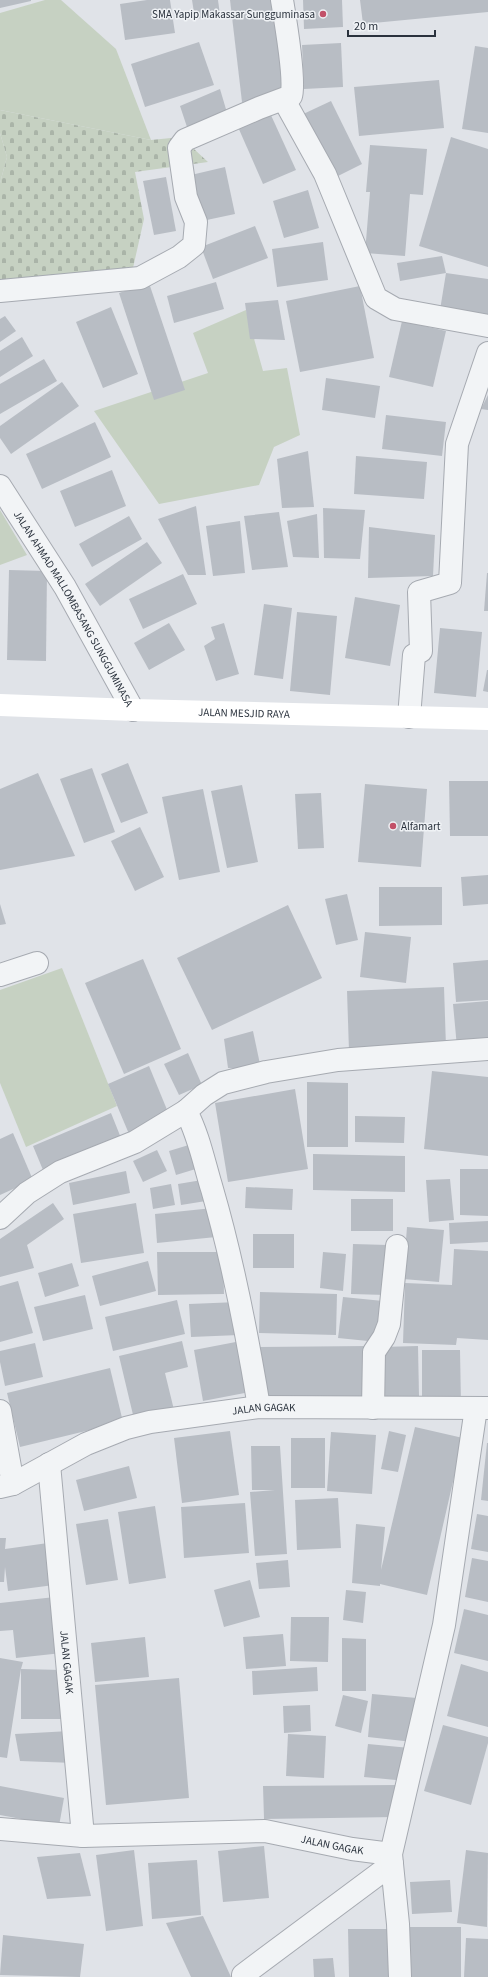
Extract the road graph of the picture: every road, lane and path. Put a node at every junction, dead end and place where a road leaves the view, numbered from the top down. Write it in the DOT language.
graph roads {
  1 [pos="282,0"];
  2 [pos="284,100"];
  3 [pos="0,291"];
  4 [pos="488,326"];
  5 [pos="488,353"];
  6 [pos="0,486"];
  7 [pos="0,705"];
  8 [pos="133,710"];
  9 [pos="409,717"];
  10 [pos="488,719"];
  11 [pos="37,963"];
  12 [pos="0,975"];
  13 [pos="488,1049"];
  14 [pos="186,1111"];
  15 [pos="0,1218"];
  16 [pos="397,1246"];
  17 [pos="259,1408"];
  18 [pos="373,1408"];
  19 [pos="482,1408"];
  20 [pos="0,1411"];
  21 [pos="49,1464"];
  22 [pos="7,1485"];
  23 [pos="0,1830"];
  24 [pos="83,1836"];
  25 [pos="393,1872"];
  26 [pos="243,1975"];
  27 [pos="400,1977"];
  1 -- 2 [label="street"];
  2 -- 3 [label="street"];
  2 -- 4 [label="street"];
  5 -- 9 [label="street"];
  6 -- 8 [label="street, JALAN AHMAD MALLOMBASANG SUNGGUMINASA"];
  7 -- 8 [label="street, JALAN MESJID RAYA"];
  8 -- 9 [label="street, JALAN MESJID RAYA"];
  9 -- 10 [label="street, JALAN MESJID RAYA"];
  11 -- 12 [label="street"];
  13 -- 14 [label="street"];
  14 -- 15 [label="street"];
  14 -- 17 [label="street"];
  16 -- 18 [label="street"];
  17 -- 18 [label="street, JALAN GAGAK"];
  17 -- 21 [label="street, JALAN GAGAK"];
  18 -- 19 [label="street, JALAN GAGAK"];
  19 -- 25 [label="street"];
  20 -- 22 [label="street"];
  21 -- 22 [label="street, JALAN GAGAK"];
  21 -- 24 [label="street, JALAN GAGAK"];
  23 -- 24 [label="street, JALAN GAGAK"];
  24 -- 25 [label="street, JALAN GAGAK"];
  25 -- 26 [label="street"];
  25 -- 27 [label="street"];
}
